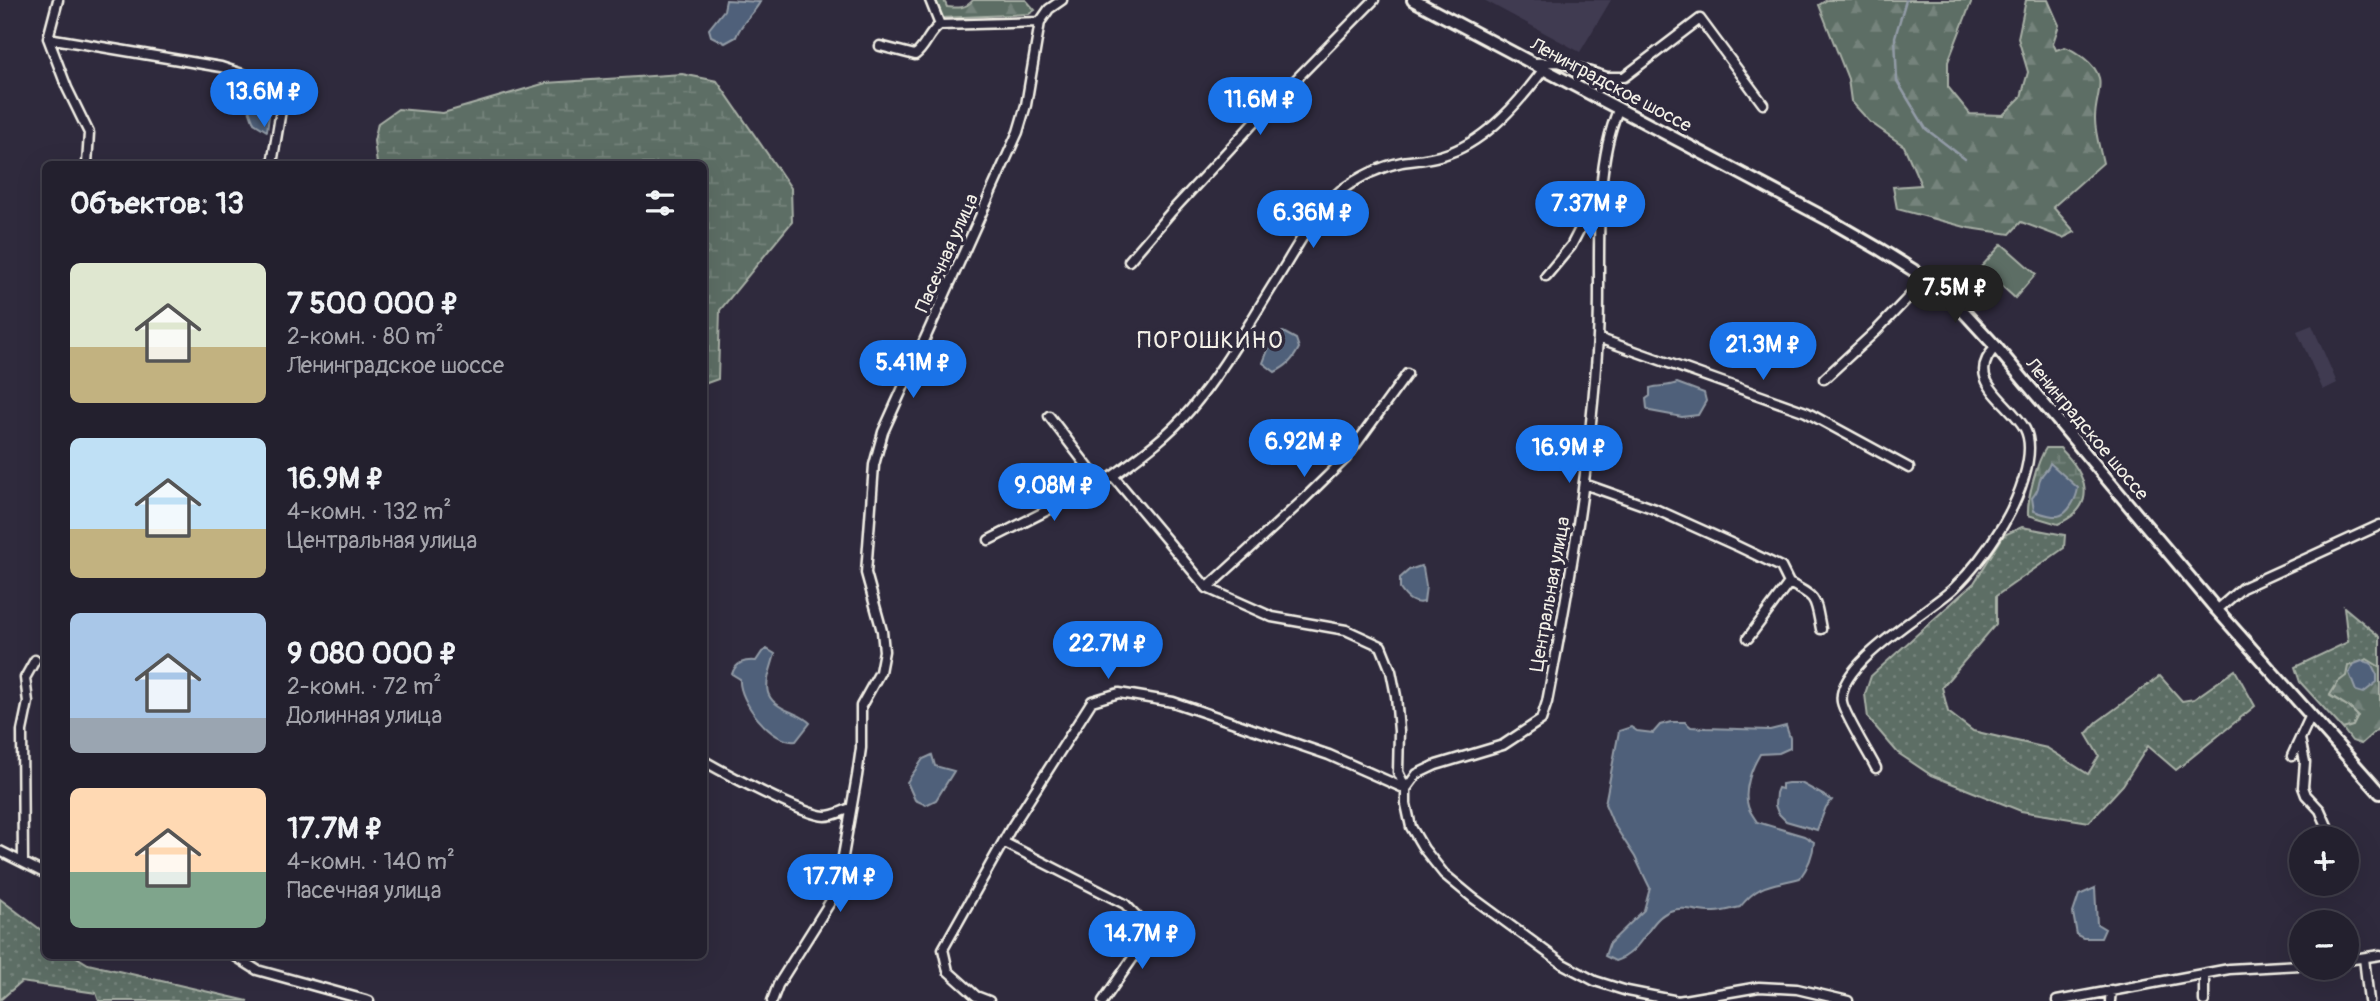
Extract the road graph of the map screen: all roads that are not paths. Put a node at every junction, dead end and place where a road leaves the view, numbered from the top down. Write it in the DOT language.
graph roads {
  1 [pos="58,0"];
  2 [pos="930,0"];
  3 [pos="1062,0"];
  4 [pos="1374,0"];
  5 [pos="1413,0"];
  6 [pos="1040,22"];
  7 [pos="940,25"];
  8 [pos="48,38"];
  9 [pos="880,46"];
  10 [pos="1539,66"];
  11 [pos="1763,104"];
  12 [pos="1618,110"];
  13 [pos="87,161"];
  14 [pos="273,161"];
  15 [pos="1602,186"];
  16 [pos="1129,261"];
  17 [pos="1546,276"];
  18 [pos="1925,280"];
  19 [pos="1598,338"];
  20 [pos="1996,347"];
  21 [pos="1407,374"];
  22 [pos="1824,379"];
  23 [pos="1049,416"];
  24 [pos="1909,468"];
  25 [pos="1109,479"];
  26 [pos="1584,484"];
  27 [pos="2380,525"];
  28 [pos="989,540"];
  29 [pos="1789,583"];
  30 [pos="1207,588"];
  31 [pos="2217,610"];
  32 [pos="1821,629"];
  33 [pos="1748,638"];
  34 [pos="35,660"];
  35 [pos="2311,715"];
  36 [pos="2300,739"];
  37 [pos="2292,756"];
  38 [pos="707,763"];
  39 [pos="1876,768"];
  40 [pos="1406,789"];
  41 [pos="2380,793"];
  42 [pos="851,808"];
  43 [pos="2327,826"];
  44 [pos="1003,842"];
  45 [pos="0,851"];
  46 [pos="23,862"];
  47 [pos="42,872"];
  48 [pos="2380,955"];
  49 [pos="2364,958"];
  50 [pos="240,959"];
  51 [pos="2359,959"];
  52 [pos="2289,966"];
  53 [pos="2204,974"];
  54 [pos="2111,990"];
  55 [pos="369,1001"];
  56 [pos="772,1001"];
  57 [pos="989,1001"];
  58 [pos="1103,1001"];
  59 [pos="1848,1001"];
  60 [pos="2057,1001"];
  61 [pos="2110,1001"];
  62 [pos="2204,1001"];
  63 [pos="2369,1001"];
  1 -- 8 [label="street"];
  2 -- 7 [label="street"];
  3 -- 6 [label="street"];
  4 -- 16 [label="street"];
  5 -- 10 [label="main road, Ленинградское шоссе"];
  6 -- 7 [label="street"];
  6 -- 42 [label="street, Пасечная улица"];
  7 -- 9 [label="street"];
  8 -- 13 [label="street"];
  8 -- 14 [label="street"];
  10 -- 11 [label="street"];
  10 -- 12 [label="main road, Ленинградское шоссе"];
  10 -- 25 [label="street"];
  12 -- 15 [label="street, Центральная улица"];
  12 -- 18 [label="main road, Ленинградское шоссе"];
  15 -- 17 [label="street"];
  15 -- 19 [label="street, Центральная улица"];
  18 -- 20 [label="main road, Ленинградское шоссе"];
  18 -- 22 [label="street"];
  19 -- 24 [label="street"];
  19 -- 26 [label="street, Центральная улица"];
  20 -- 31 [label="main road, Ленинградское шоссе"];
  20 -- 39 [label="street"];
  21 -- 30 [label="street"];
  23 -- 25 [label="street"];
  25 -- 28 [label="street"];
  25 -- 30 [label="street"];
  26 -- 29 [label="street"];
  26 -- 40 [label="street, Центральная улица"];
  27 -- 31 [label="street"];
  29 -- 32 [label="street"];
  29 -- 33 [label="street"];
  30 -- 40 [label="street"];
  31 -- 35 [label="main road, Ленинградское шоссе"];
  34 -- 46 [label="street"];
  35 -- 36 [label="street"];
  35 -- 41 [label="main road, Ленинградское шоссе"];
  36 -- 37 [label="street"];
  36 -- 43 [label="street"];
  38 -- 42 [label="street"];
  40 -- 44 [label="street"];
  40 -- 59 [label="street"];
  42 -- 56 [label="street, Пасечная улица"];
  44 -- 57 [label="street"];
  44 -- 58 [label="street"];
  45 -- 46 [label="street"];
  46 -- 47 [label="street"];
  48 -- 49 [label="street"];
  49 -- 51 [label="street"];
  49 -- 63 [label="street"];
  50 -- 55 [label="street"];
  52 -- 53 [label="street"];
  53 -- 54 [label="street"];
  53 -- 62 [label="street"];
  54 -- 60 [label="street"];
  54 -- 61 [label="street"];
}
